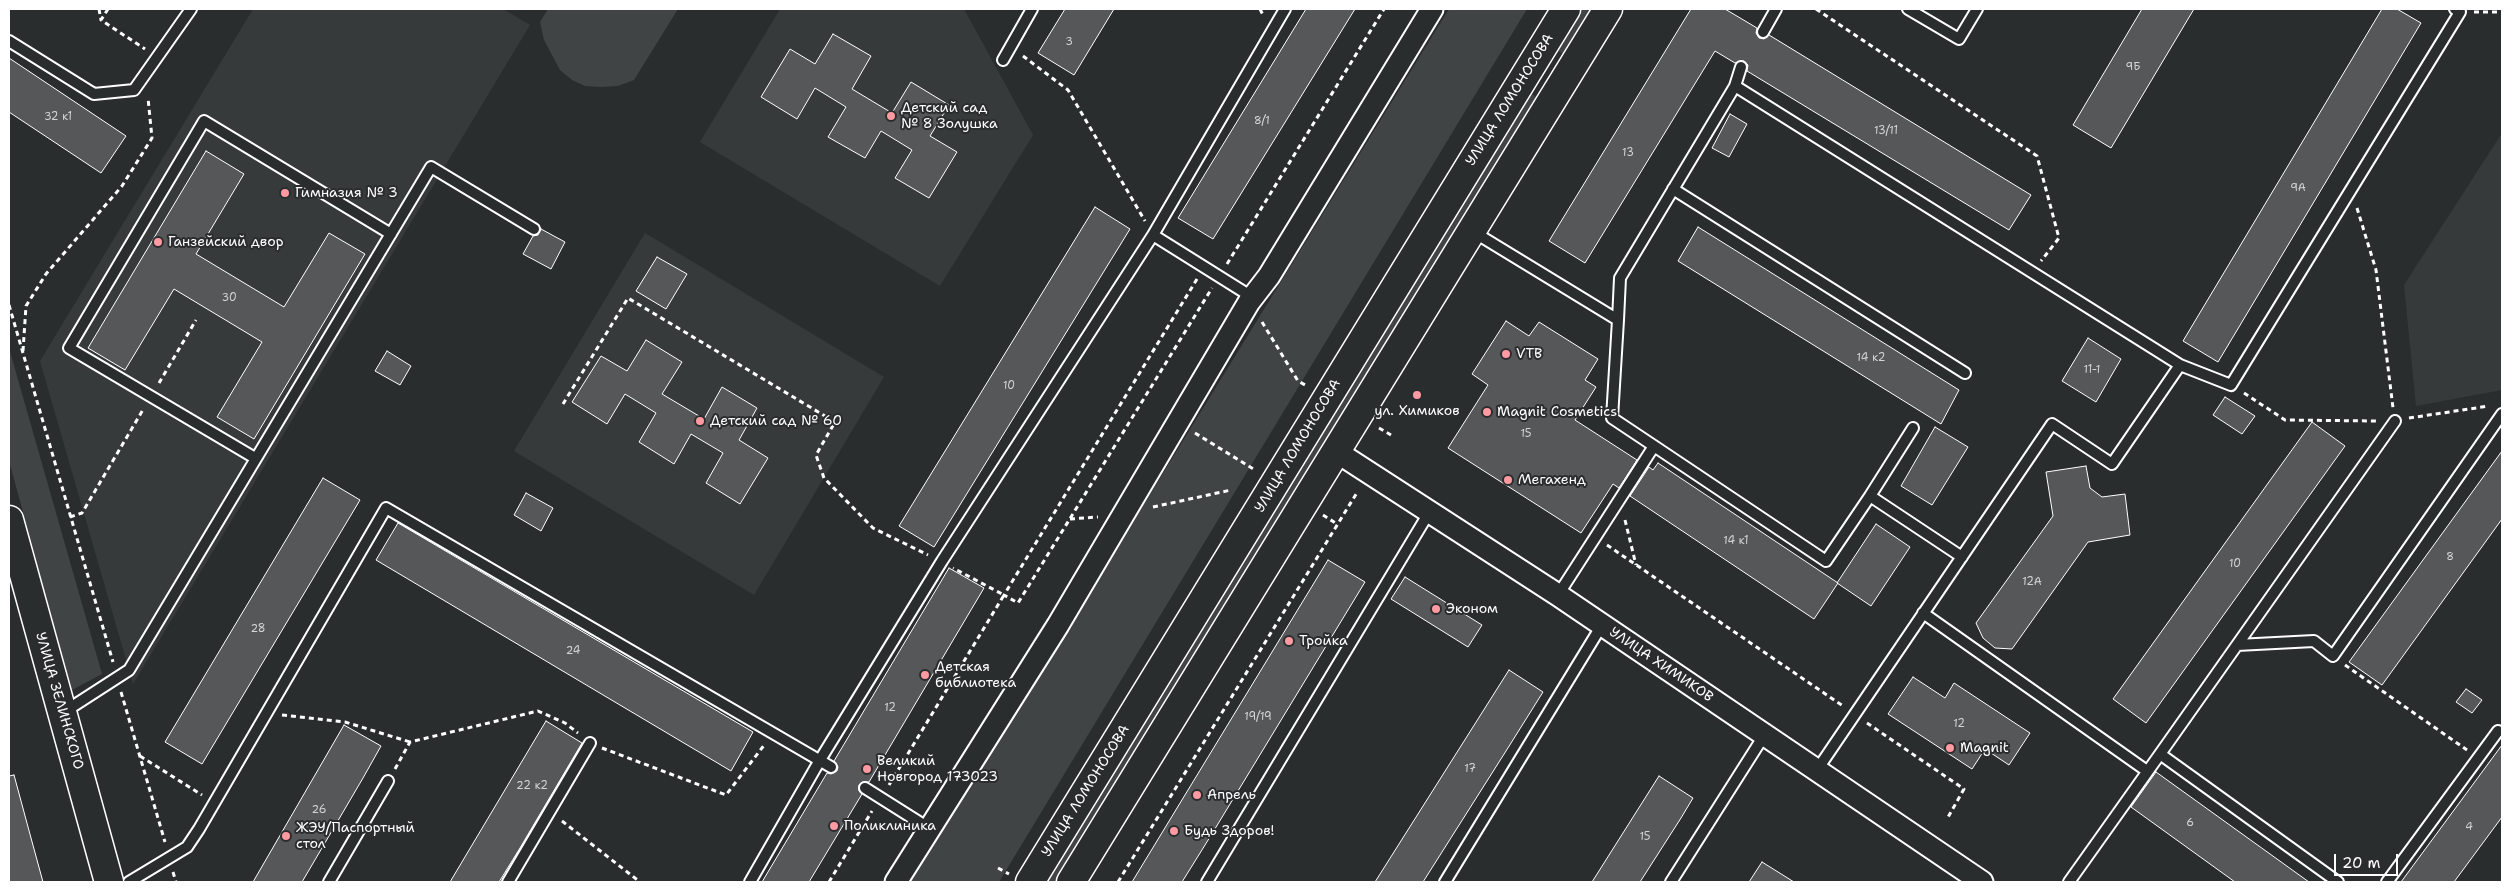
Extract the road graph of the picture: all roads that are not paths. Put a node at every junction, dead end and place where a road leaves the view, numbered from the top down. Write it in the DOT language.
graph roads {
  1 [pos="191,9"];
  2 [pos="1032,9"];
  3 [pos="1285,9"];
  4 [pos="1432,9"];
  5 [pos="1566,9"];
  6 [pos="1608,9"];
  7 [pos="1776,9"];
  8 [pos="1908,9"];
  9 [pos="1978,9"];
  10 [pos="2458,10"];
  11 [pos="1763,32"];
  12 [pos="9,41"];
  13 [pos="1003,60"];
  14 [pos="1532,64"];
  15 [pos="1741,67"];
  16 [pos="1562,83"];
  17 [pos="1735,86"];
  18 [pos="1674,188"];
  19 [pos="534,228"];
  20 [pos="1471,230"];
  21 [pos="391,234"];
  22 [pos="1152,235"];
  23 [pos="1251,299"];
  24 [pos="1618,320"];
  25 [pos="2180,365"];
  26 [pos="1965,373"];
  27 [pos="2502,414"];
  28 [pos="2395,421"];
  29 [pos="1913,428"];
  30 [pos="1654,446"];
  31 [pos="1337,452"];
  32 [pos="255,458"];
  33 [pos="1870,496"];
  34 [pos="1430,511"];
  35 [pos="9,520"];
  36 [pos="1962,557"];
  37 [pos="1558,595"];
  38 [pos="1923,613"];
  39 [pos="1602,625"];
  40 [pos="2237,645"];
  41 [pos="63,713"];
  42 [pos="2501,730"];
  43 [pos="1765,734"];
  44 [pos="590,743"];
  45 [pos="2160,754"];
  46 [pos="820,760"];
  47 [pos="831,767"];
  48 [pos="1817,770"];
  49 [pos="2148,771"];
  50 [pos="388,781"];
  51 [pos="865,788"];
  52 [pos="930,829"];
  53 [pos="109,882"];
  54 [pos="129,882"];
  55 [pos="329,882"];
  56 [pos="508,882"];
  57 [pos="750,882"];
  58 [pos="896,882"];
  59 [pos="1030,882"];
  60 [pos="1071,882"];
  61 [pos="1207,882"];
  62 [pos="1445,882"];
  63 [pos="1671,882"];
  64 [pos="1982,882"];
  65 [pos="2069,882"];
  66 [pos="2338,882"];
  67 [pos="2387,882"];
  1 -- 12 [label="lane"];
  2 -- 13 [label="lane"];
  3 -- 22 [label="lane"];
  4 -- 23 [label="street"];
  5 -- 14 [label="main road, УЛИЦА ЛОМОНОСОВА"];
  6 -- 16 [label="main road"];
  7 -- 11 [label="lane"];
  8 -- 9 [label="lane"];
  10 -- 25 [label="lane"];
  14 -- 16 [label="main road"];
  14 -- 59 [label="main road, УЛИЦА ЛОМОНОСОВА"];
  15 -- 17 [label="lane"];
  16 -- 20 [label="main road"];
  17 -- 18 [label="lane"];
  17 -- 25 [label="lane"];
  18 -- 24 [label="lane"];
  18 -- 26 [label="lane"];
  19 -- 21 [label="lane"];
  20 -- 24 [label="lane"];
  20 -- 31 [label="main road"];
  21 -- 32 [label="lane"];
  21 -- 32 [label="lane"];
  22 -- 23 [label="lane"];
  22 -- 46 [label="lane"];
  23 -- 52 [label="street"];
  24 -- 30 [label="lane"];
  25 -- 36 [label="lane"];
  27 -- 40 [label="lane"];
  28 -- 40 [label="lane"];
  29 -- 33 [label="lane"];
  30 -- 33 [label="lane"];
  30 -- 37 [label="lane"];
  31 -- 34 [label="street, УЛИЦА ХИМИКОВ"];
  31 -- 60 [label="main road"];
  32 -- 41 [label="lane"];
  33 -- 36 [label="lane"];
  34 -- 37 [label="street, УЛИЦА ХИМИКОВ"];
  34 -- 61 [label="lane"];
  35 -- 41 [label="main road, УЛИЦА ЗЕЛИНСКОГО"];
  36 -- 38 [label="lane"];
  37 -- 39 [label="street, УЛИЦА ХИМИКОВ"];
  38 -- 48 [label="lane"];
  38 -- 49 [label="lane"];
  39 -- 43 [label="street, УЛИЦА ХИМИКОВ"];
  39 -- 62 [label="lane"];
  40 -- 45 [label="lane"];
  41 -- 53 [label="main road, УЛИЦА ЗЕЛИНСКОГО"];
  42 -- 67 [label="lane"];
  43 -- 48 [label="street, УЛИЦА ХИМИКОВ"];
  43 -- 63 [label="lane"];
  44 -- 56 [label="lane"];
  45 -- 49 [label="lane"];
  45 -- 66 [label="lane"];
  46 -- 47 [label="lane"];
  46 -- 54 [label="lane"];
  46 -- 57 [label="lane"];
  48 -- 64 [label="street, УЛИЦА ХИМИКОВ"];
  49 -- 65 [label="lane"];
  50 -- 55 [label="lane"];
  51 -- 52 [label="lane"];
  52 -- 58 [label="street"];
}
